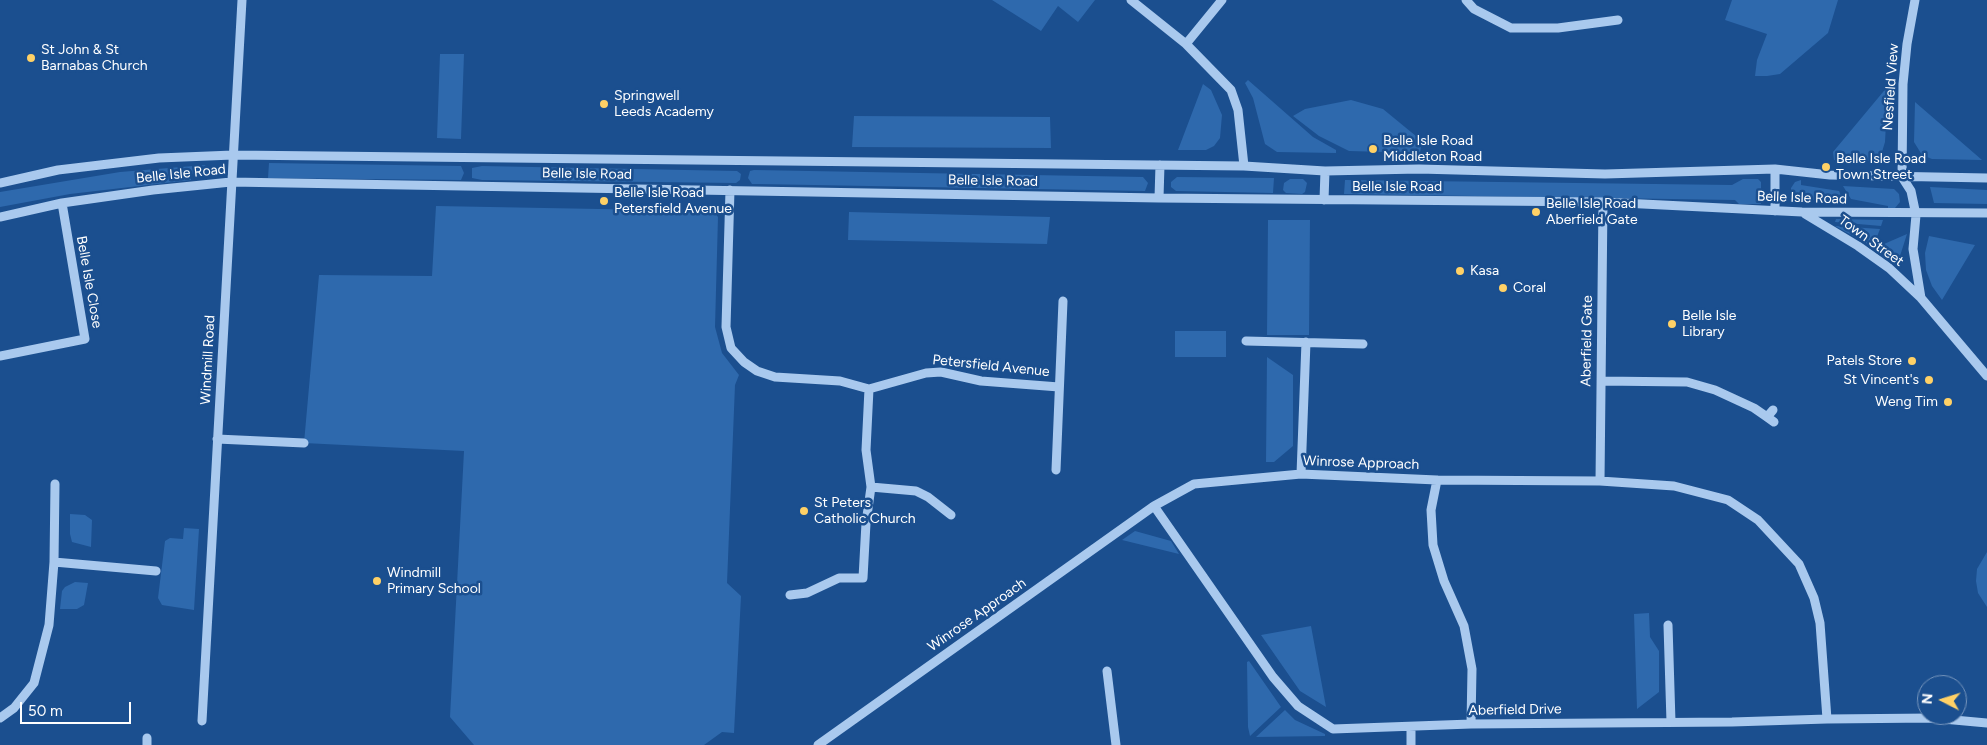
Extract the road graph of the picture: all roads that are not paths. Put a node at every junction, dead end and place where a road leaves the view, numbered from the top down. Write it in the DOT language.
graph roads {
  1 [pos="242,0"];
  2 [pos="1131,0"];
  3 [pos="1222,0"];
  4 [pos="1466,0"];
  5 [pos="1915,0"];
  6 [pos="1618,20"];
  7 [pos="1186,44"];
  8 [pos="233,155"];
  9 [pos="1160,165"];
  10 [pos="1244,166"];
  11 [pos="1775,169"];
  12 [pos="1325,172"];
  13 [pos="1902,177"];
  14 [pos="1987,178"];
  15 [pos="231,182"];
  16 [pos="0,183"];
  17 [pos="730,190"];
  18 [pos="1159,198"];
  19 [pos="1324,200"];
  20 [pos="1603,202"];
  21 [pos="62,203"];
  22 [pos="1775,211"];
  23 [pos="1802,212"];
  24 [pos="1916,214"];
  25 [pos="1987,214"];
  26 [pos="0,216"];
  27 [pos="1921,298"];
  28 [pos="1063,301"];
  29 [pos="1246,341"];
  30 [pos="1306,342"];
  31 [pos="1363,344"];
  32 [pos="0,356"];
  33 [pos="1987,376"];
  34 [pos="1601,381"];
  35 [pos="1059,387"];
  36 [pos="869,388"];
  37 [pos="1771,416"];
  38 [pos="217,439"];
  39 [pos="304,443"];
  40 [pos="1056,470"];
  41 [pos="1301,474"];
  42 [pos="1437,480"];
  43 [pos="1600,480"];
  44 [pos="55,484"];
  45 [pos="871,487"];
  46 [pos="1154,506"];
  47 [pos="951,515"];
  48 [pos="54,562"];
  49 [pos="156,571"];
  50 [pos="790,595"];
  51 [pos="1668,625"];
  52 [pos="1107,671"];
  53 [pos="0,718"];
  54 [pos="1827,718"];
  55 [pos="202,721"];
  56 [pos="1671,722"];
  57 [pos="1987,723"];
  58 [pos="1471,724"];
  59 [pos="1411,728"];
  60 [pos="818,745"];
  61 [pos="1116,745"];
  62 [pos="1411,745"];
  1 -- 8 [label="street, Windmill Road"];
  2 -- 7 [label="street"];
  3 -- 7 [label="street"];
  4 -- 6 [label="street"];
  5 -- 13 [label="street, Nesfield View"];
  7 -- 10 [label="street"];
  8 -- 9 [label="street, Belle Isle Road"];
  8 -- 15 [label="street, Windmill Road"];
  8 -- 16 [label="street, Belle Isle Road"];
  9 -- 10 [label="street, Belle Isle Road"];
  9 -- 18 [label="street"];
  10 -- 12 [label="street, Belle Isle Road"];
  11 -- 12 [label="street, Belle Isle Road"];
  11 -- 13 [label="street, Belle Isle Road"];
  11 -- 22 [label="street"];
  12 -- 19 [label="street"];
  13 -- 14 [label="street, Belle Isle Road"];
  13 -- 24 [label="street, Town Street"];
  15 -- 17 [label="street, Belle Isle Road"];
  15 -- 21 [label="street, Belle Isle Road"];
  15 -- 38 [label="street, Windmill Road"];
  17 -- 18 [label="street, Belle Isle Road"];
  17 -- 36 [label="street, Petersfield Avenue"];
  18 -- 19 [label="street, Belle Isle Road"];
  19 -- 20 [label="street, Belle Isle Road"];
  20 -- 22 [label="street, Belle Isle Road"];
  20 -- 34 [label="street, Aberfield Gate"];
  21 -- 26 [label="street, Belle Isle Road"];
  21 -- 32 [label="street, Belle Isle Close"];
  22 -- 23 [label="street, Belle Isle Road"];
  23 -- 24 [label="street, Belle Isle Road"];
  23 -- 27 [label="street, Town Street"];
  24 -- 25 [label="street, Belle Isle Road"];
  24 -- 27 [label="street, Town Street"];
  27 -- 33 [label="street, Town Street"];
  28 -- 35 [label="street, Petersfield Avenue"];
  29 -- 30 [label="street"];
  30 -- 31 [label="street"];
  30 -- 41 [label="street"];
  34 -- 37 [label="street"];
  34 -- 43 [label="street, Aberfield Gate"];
  35 -- 36 [label="street, Petersfield Avenue"];
  35 -- 40 [label="street, Petersfield Avenue"];
  36 -- 45 [label="street"];
  38 -- 39 [label="street"];
  38 -- 55 [label="street, Windmill Road"];
  41 -- 42 [label="street, Winrose Approach"];
  41 -- 46 [label="street, Winrose Approach"];
  42 -- 43 [label="street, Winrose Approach"];
  42 -- 58 [label="street"];
  43 -- 54 [label="street, Winrose Approach"];
  44 -- 48 [label="street"];
  45 -- 47 [label="street"];
  45 -- 50 [label="street"];
  46 -- 59 [label="street, Aberfield Drive"];
  46 -- 60 [label="street, Winrose Approach"];
  48 -- 49 [label="street"];
  48 -- 53 [label="street"];
  51 -- 56 [label="street"];
  52 -- 61 [label="street"];
  54 -- 56 [label="street, Aberfield Drive"];
  54 -- 57 [label="street, Aberfield Drive"];
  56 -- 58 [label="street, Aberfield Drive"];
  58 -- 59 [label="street, Aberfield Drive"];
  59 -- 62 [label="street"];
}
